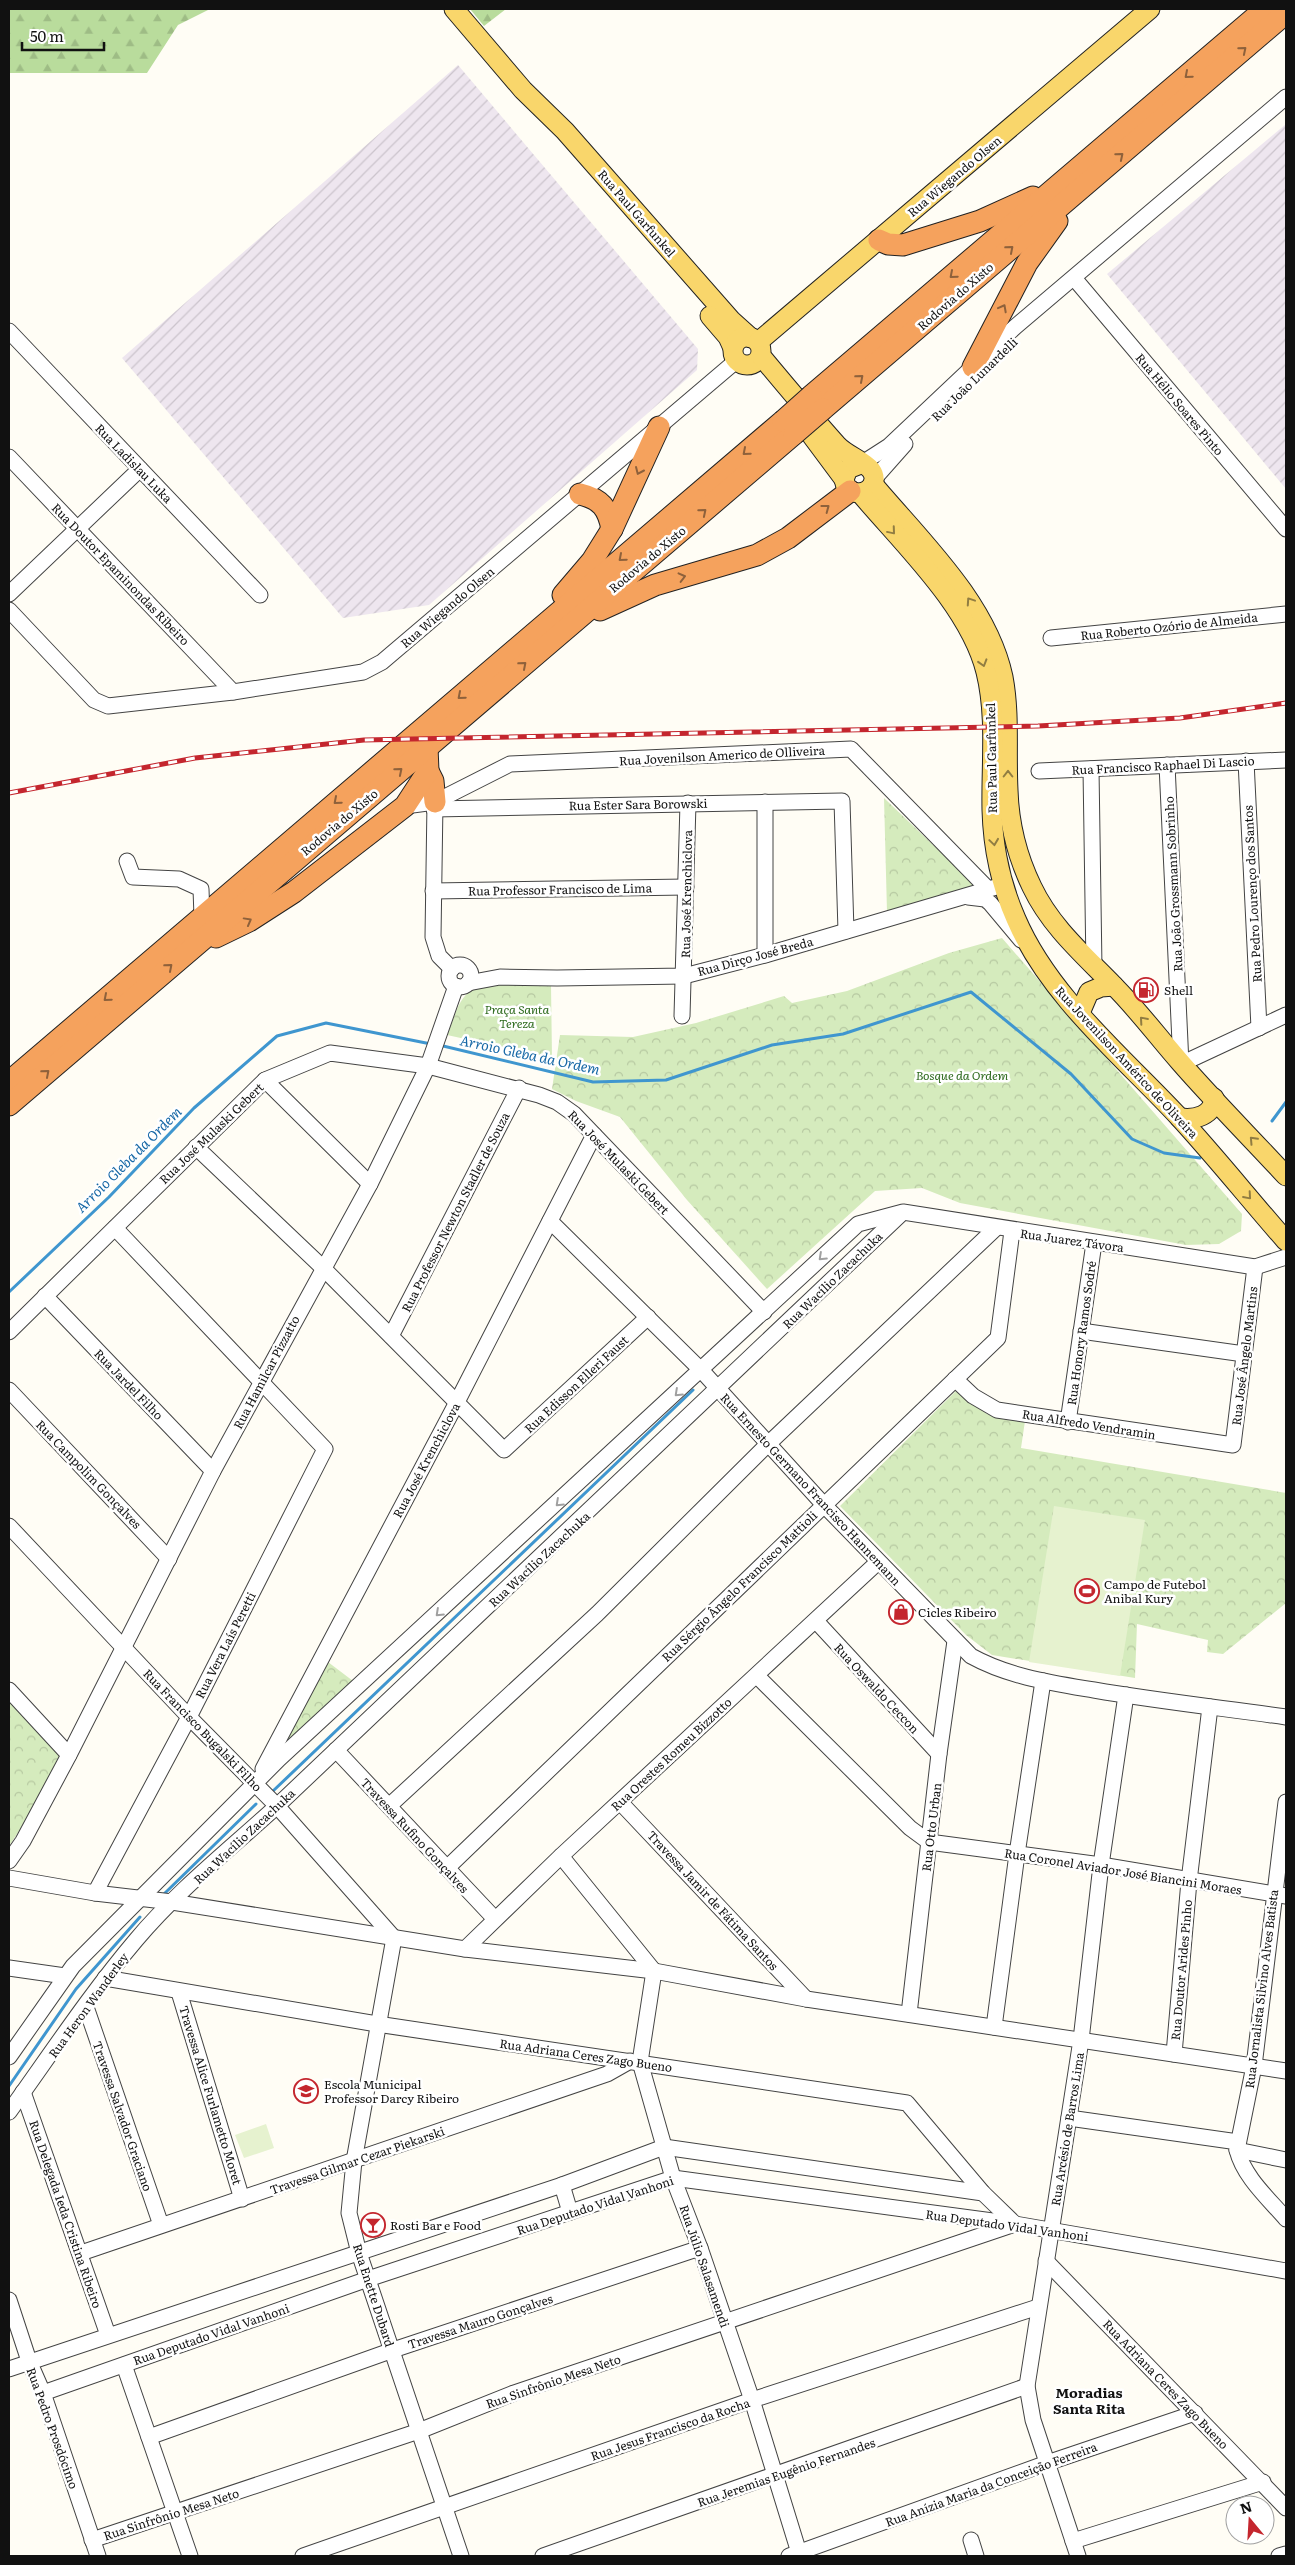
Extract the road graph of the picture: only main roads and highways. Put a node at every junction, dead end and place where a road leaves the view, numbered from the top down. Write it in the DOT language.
graph roads {
  1 [pos="454,9"];
  2 [pos="1150,9"];
  3 [pos="1265,9"];
  4 [pos="1286,13"];
  5 [pos="1076,181"];
  6 [pos="879,240"];
  7 [pos="749,352"];
  8 [pos="976,371"];
  9 [pos="659,427"];
  10 [pos="788,427"];
  11 [pos="860,482"];
  12 [pos="580,494"];
  13 [pos="612,529"];
  14 [pos="573,623"];
  15 [pos="524,641"];
  16 [pos="427,747"];
  17 [pos="428,771"];
  18 [pos="434,806"];
  19 [pos="189,950"];
  20 [pos="1040,965"];
  21 [pos="1114,986"];
  22 [pos="1080,1013"];
  23 [pos="9,1082"];
  24 [pos="1214,1098"];
  25 [pos="9,1105"];
  26 [pos="1180,1118"];
  27 [pos="1286,1176"];
  28 [pos="1286,1242"];
  1 -- 7 [label="main road, Rua Paul Garfunkel"];
  2 -- 6 [label="main road, Rua Wiegando Olsen"];
  3 -- 5 [label="highway, Rodovia do Xisto, one-way"];
  5 -- 4 [label="highway, Rodovia do Xisto, one-way"];
  5 -- 6 [label="highway"];
  8 -- 5 [label="highway, one-way"];
  5 -- 10 [label="highway, Rodovia do Xisto, bridge"];
  6 -- 7 [label="main road, Rua Wiegando Olsen"];
  7 -- 11 [label="main road, Rua Paul Garfunkel"];
  9 -- 13 [label="highway, one-way"];
  14 -- 10 [label="highway, Rodovia do Xisto, one-way"];
  10 -- 15 [label="highway, Rodovia do Xisto, one-way"];
  14 -- 11 [label="highway, one-way"];
  11 -- 20 [label="main road, Rua Paul Garfunkel, one-way"];
  21 -- 11 [label="main road, Rua Paul Garfunkel, one-way"];
  12 -- 13 [label="highway"];
  13 -- 15 [label="highway"];
  16 -- 14 [label="highway, Rodovia do Xisto, one-way"];
  15 -- 23 [label="highway, Rodovia do Xisto, one-way"];
  16 -- 17 [label="highway"];
  19 -- 16 [label="highway, Rodovia do Xisto, one-way"];
  17 -- 18 [label="highway"];
  19 -- 17 [label="highway, one-way"];
  25 -- 19 [label="highway, Rodovia do Xisto, one-way"];
  20 -- 22 [label="main road, Rua Jovenilson Américo de Oliveira"];
  21 -- 22 [label="main road"];
  24 -- 21 [label="main road, one-way"];
  22 -- 26 [label="main road, Rua Jovenilson Américo de Oliveira"];
  24 -- 26 [label="main road"];
  27 -- 24 [label="main road, one-way"];
  26 -- 28 [label="main road, Rua Jovenilson Américo de Oliveira, one-way"];
}
